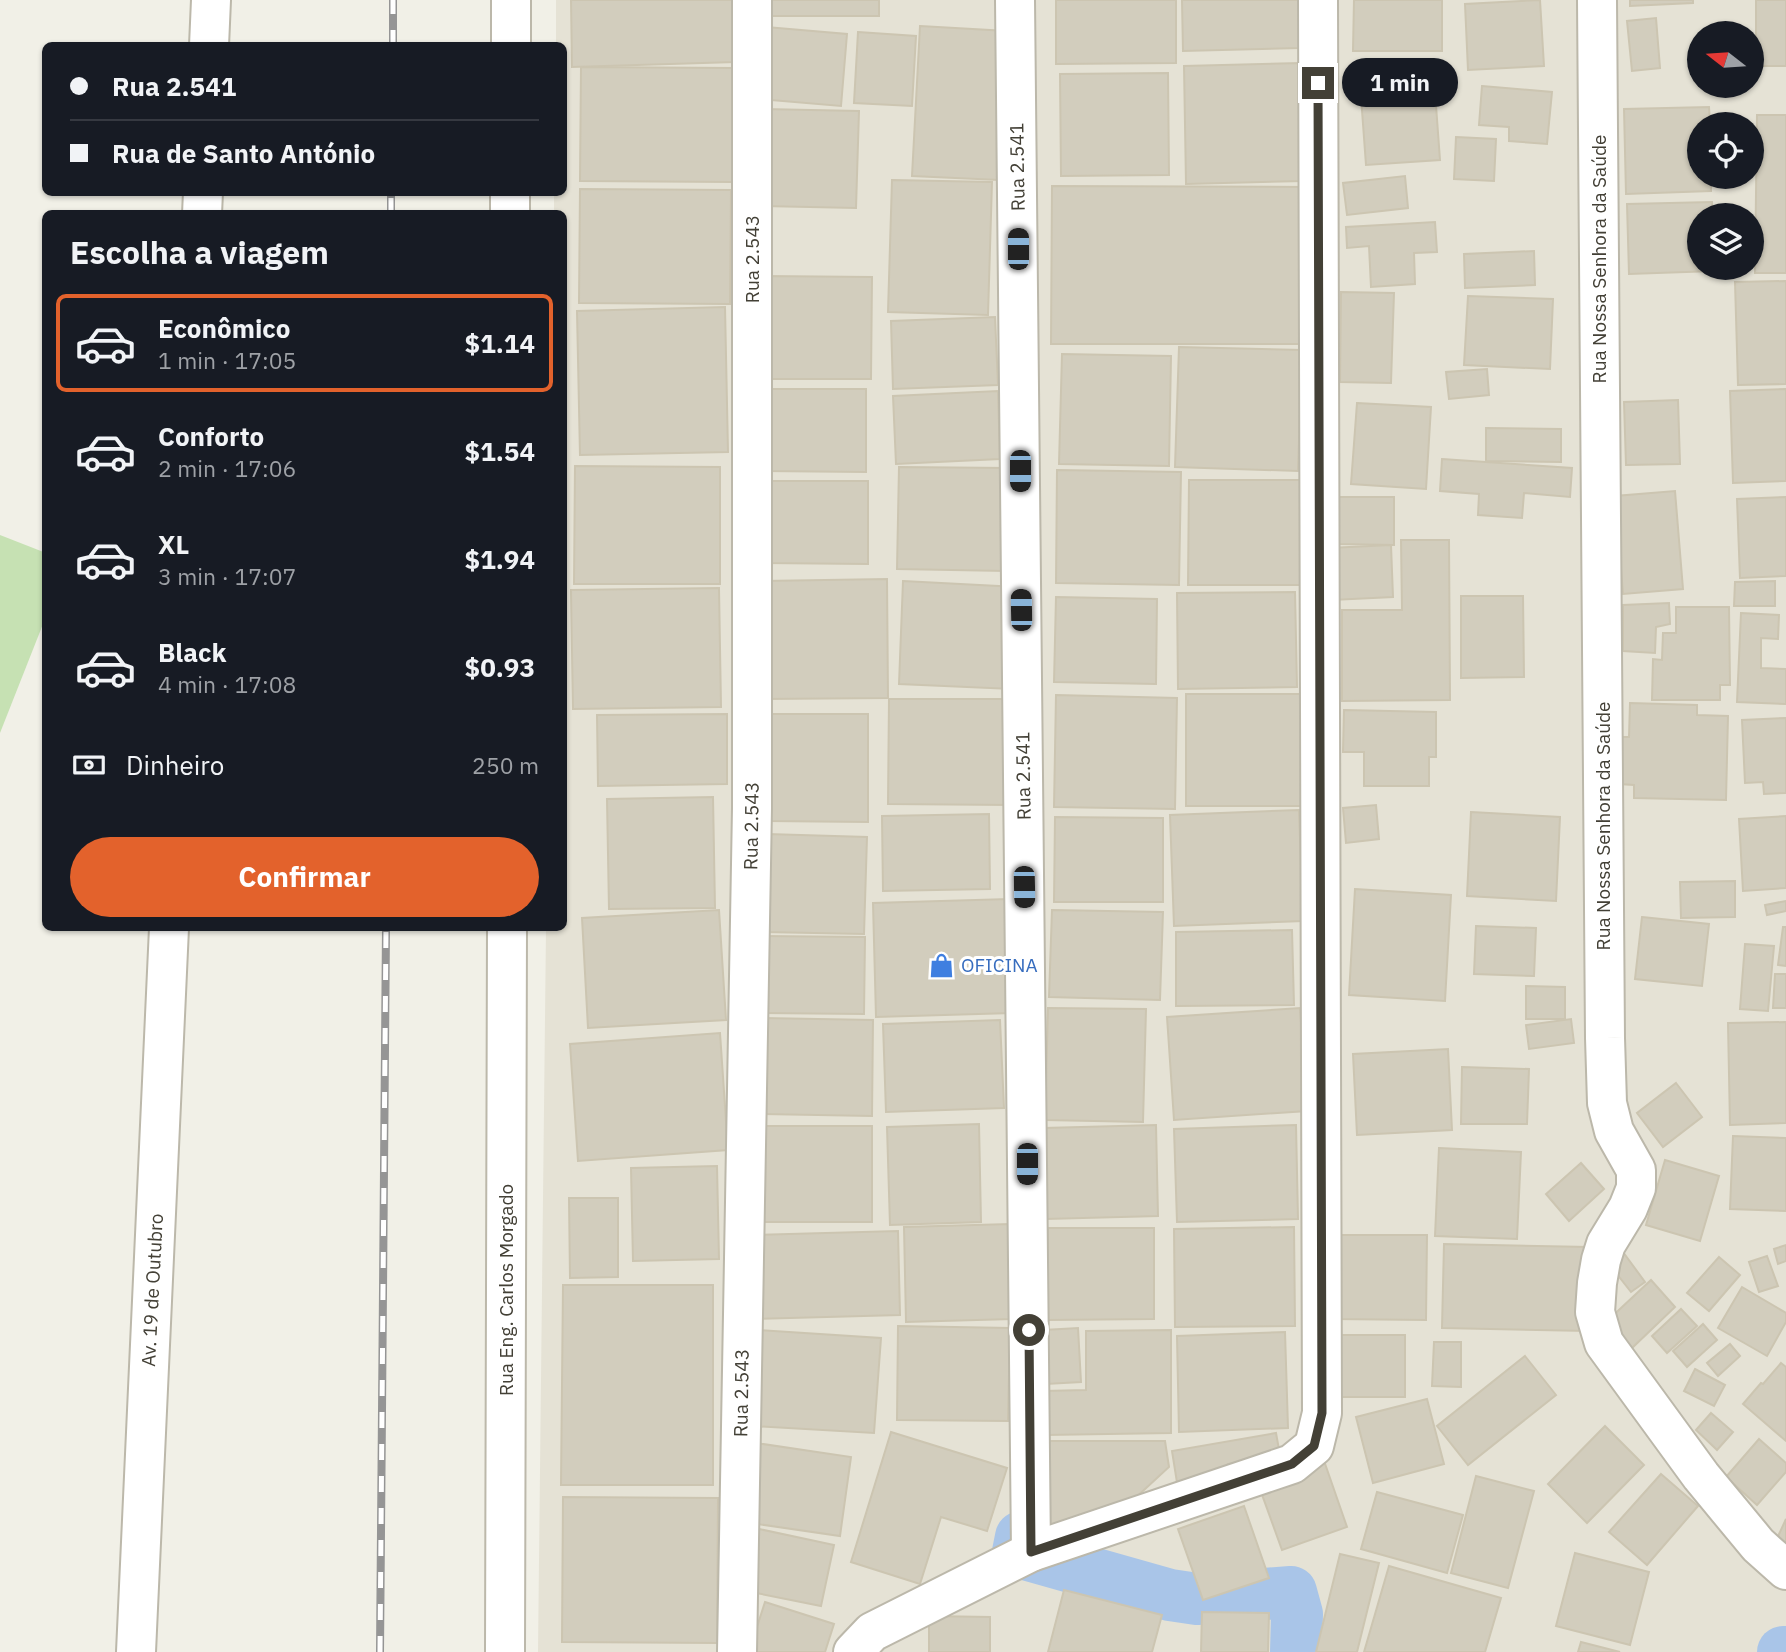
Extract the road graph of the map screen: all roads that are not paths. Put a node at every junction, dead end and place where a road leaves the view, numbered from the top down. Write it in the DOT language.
graph roads {
  1 [pos="211,0"];
  2 [pos="511,0"];
  3 [pos="752,0"];
  4 [pos="1015,0"];
  5 [pos="1318,0"];
  6 [pos="1597,0"];
  7 [pos="209,42"];
  8 [pos="511,42"];
  9 [pos="169,931"];
  10 [pos="507,931"];
  11 [pos="1031,1552"];
  12 [pos="1786,1570"];
  13 [pos="136,1652"];
  14 [pos="505,1652"];
  15 [pos="737,1652"];
  16 [pos="853,1652"];
  1 -- 7 [label="street"];
  2 -- 8 [label="street"];
  3 -- 15 [label="street, Rua 2.543"];
  4 -- 11 [label="street, Rua 2.541"];
  5 -- 11 [label="street"];
  6 -- 12 [label="street, Rua Nossa Senhora da Saúde"];
  9 -- 13 [label="street, Av. 19 de Outubro"];
  10 -- 14 [label="street, Rua Eng. Carlos Morgado"];
  11 -- 16 [label="street"];
}
